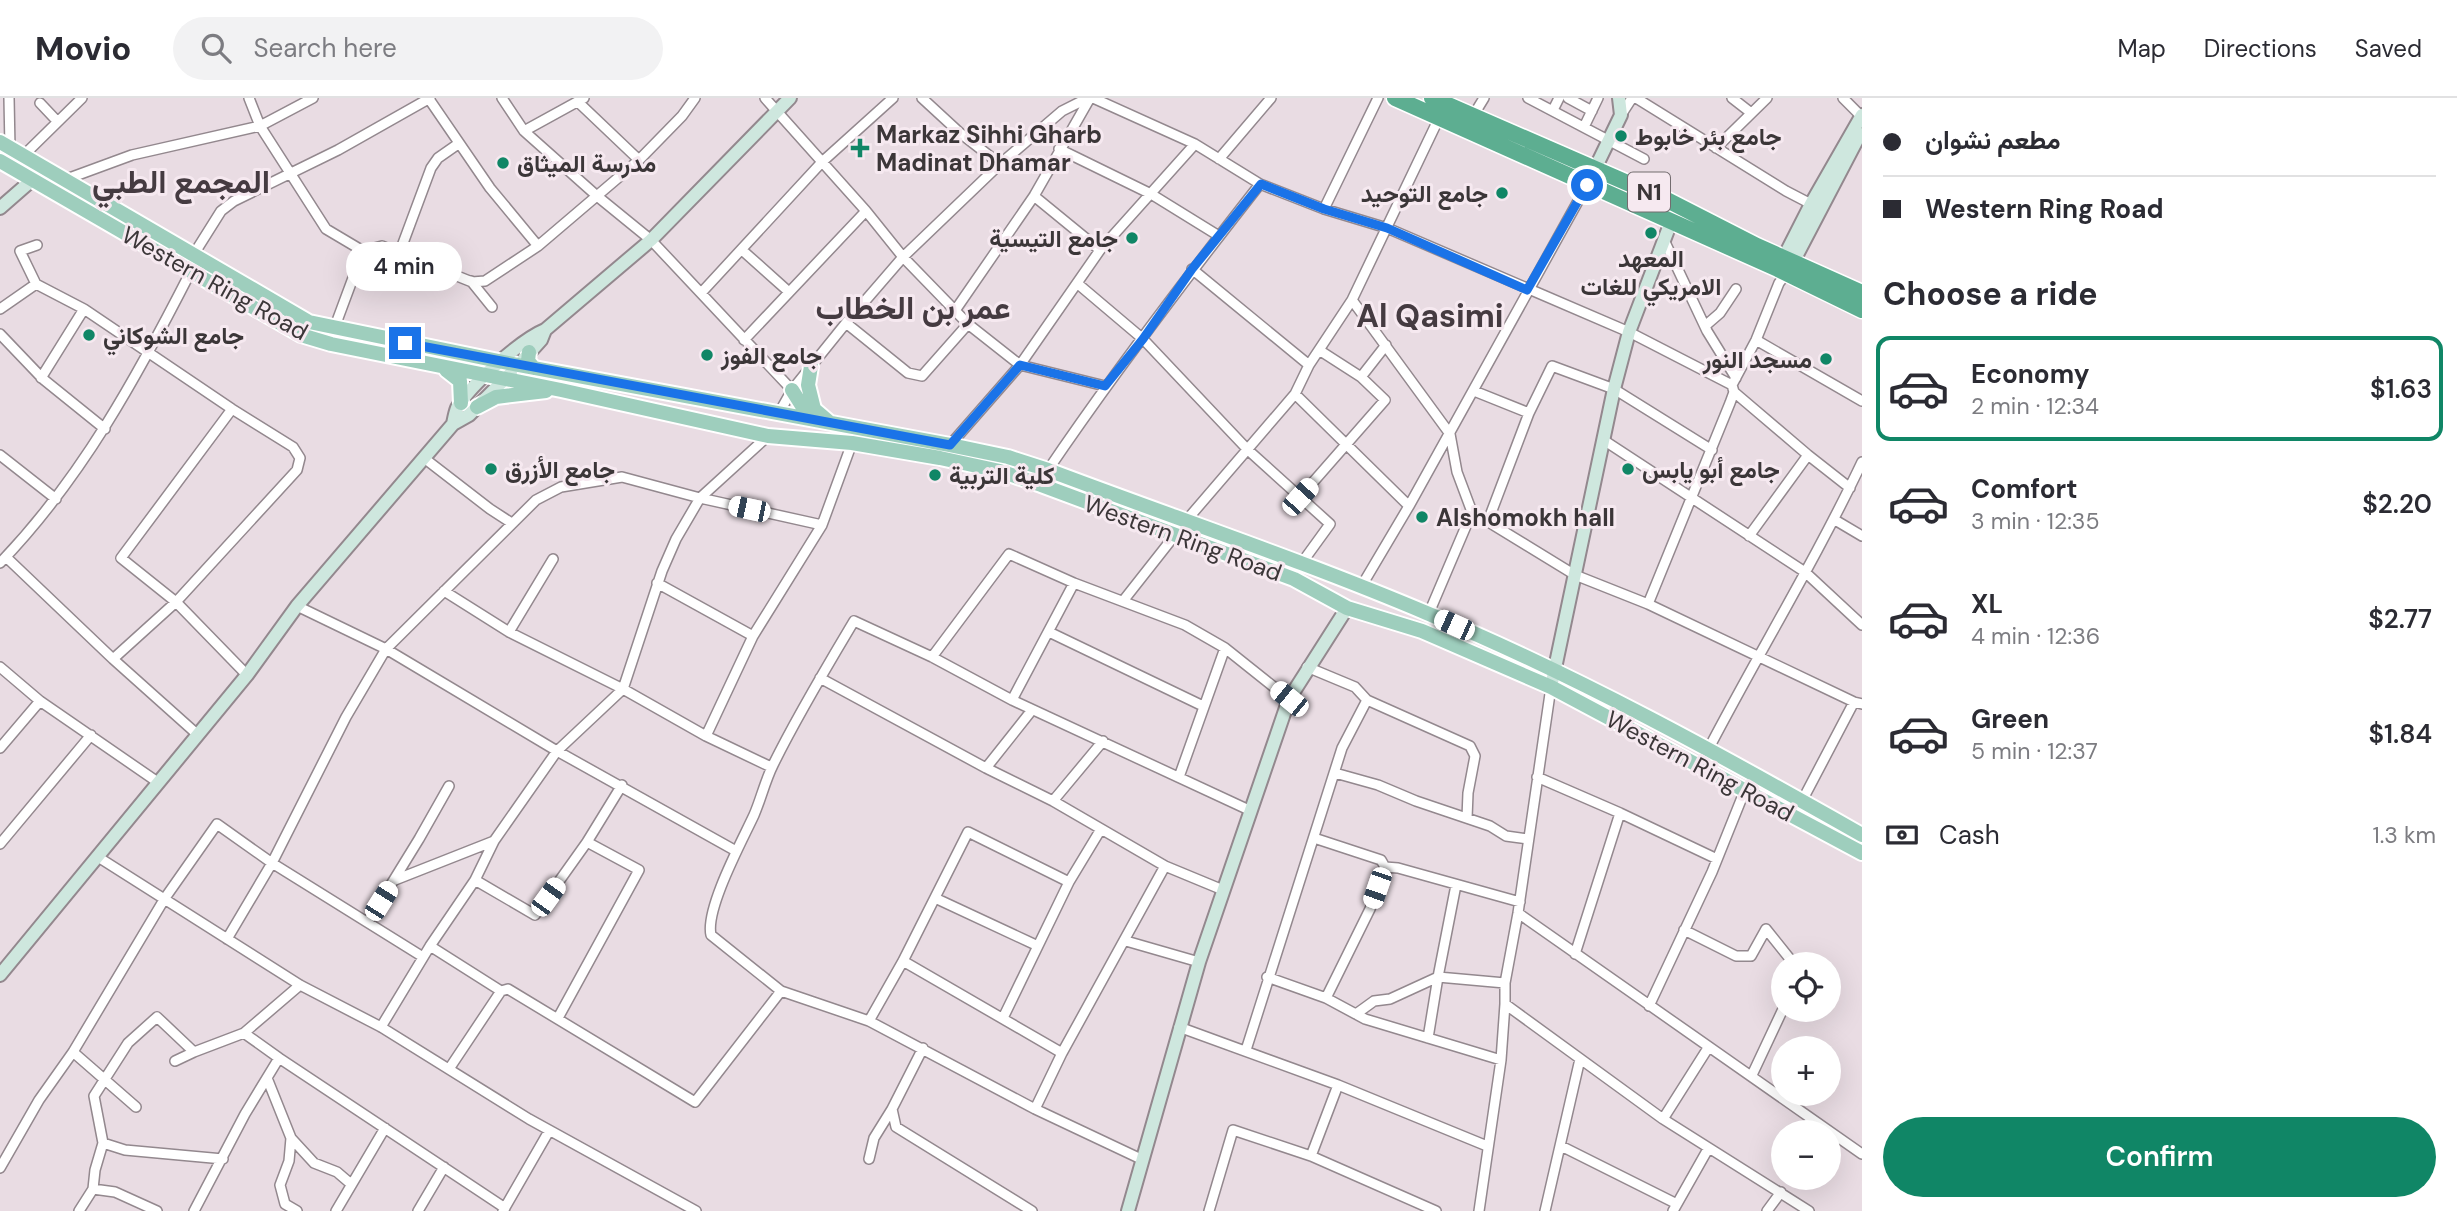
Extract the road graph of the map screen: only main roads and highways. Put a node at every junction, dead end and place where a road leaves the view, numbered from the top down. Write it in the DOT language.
graph roads {
  1 [pos="1395,98"];
  2 [pos="1432,98"];
  3 [pos="11,149"];
  4 [pos="0,161"];
  5 [pos="64,180"];
  6 [pos="55,193"];
  7 [pos="1784,269"];
  8 [pos="1862,293"];
  9 [pos="1862,310"];
  10 [pos="529,352"];
  11 [pos="811,366"];
  12 [pos="442,368"];
  13 [pos="534,368"];
  14 [pos="561,390"];
  15 [pos="792,390"];
  16 [pos="461,403"];
  17 [pos="477,407"];
  18 [pos="829,422"];
  19 [pos="950,445"];
  20 [pos="940,458"];
  21 [pos="1185,522"];
  22 [pos="1175,535"];
  23 [pos="1429,613"];
  24 [pos="1422,631"];
  25 [pos="1862,835"];
  26 [pos="1862,853"];
  1 -- 7 [label="highway, N1"];
  2 -- 7 [label="highway, N1"];
  3 -- 5 [label="main road, Western Ring Road"];
  4 -- 6 [label="main road, Western Ring Road"];
  5 -- 6 [label="main road"];
  5 -- 13 [label="main road, Western Ring Road"];
  6 -- 12 [label="main road, Western Ring Road"];
  7 -- 8 [label="highway, N1"];
  7 -- 9 [label="highway, N1"];
  10 -- 13 [label="main road"];
  11 -- 18 [label="main road"];
  12 -- 14 [label="main road, Western Ring Road"];
  12 -- 16 [label="main road"];
  13 -- 18 [label="main road, Western Ring Road"];
  14 -- 17 [label="main road"];
  14 -- 20 [label="main road, Western Ring Road"];
  15 -- 18 [label="main road"];
  18 -- 19 [label="main road, Western Ring Road"];
  19 -- 20 [label="main road"];
  19 -- 21 [label="main road, Western Ring Road"];
  20 -- 22 [label="main road, Western Ring Road"];
  21 -- 22 [label="main road"];
  21 -- 23 [label="main road, Western Ring Road"];
  22 -- 24 [label="main road, Western Ring Road"];
  23 -- 24 [label="main road"];
  23 -- 25 [label="main road, Western Ring Road"];
  24 -- 26 [label="main road, Western Ring Road"];
}
